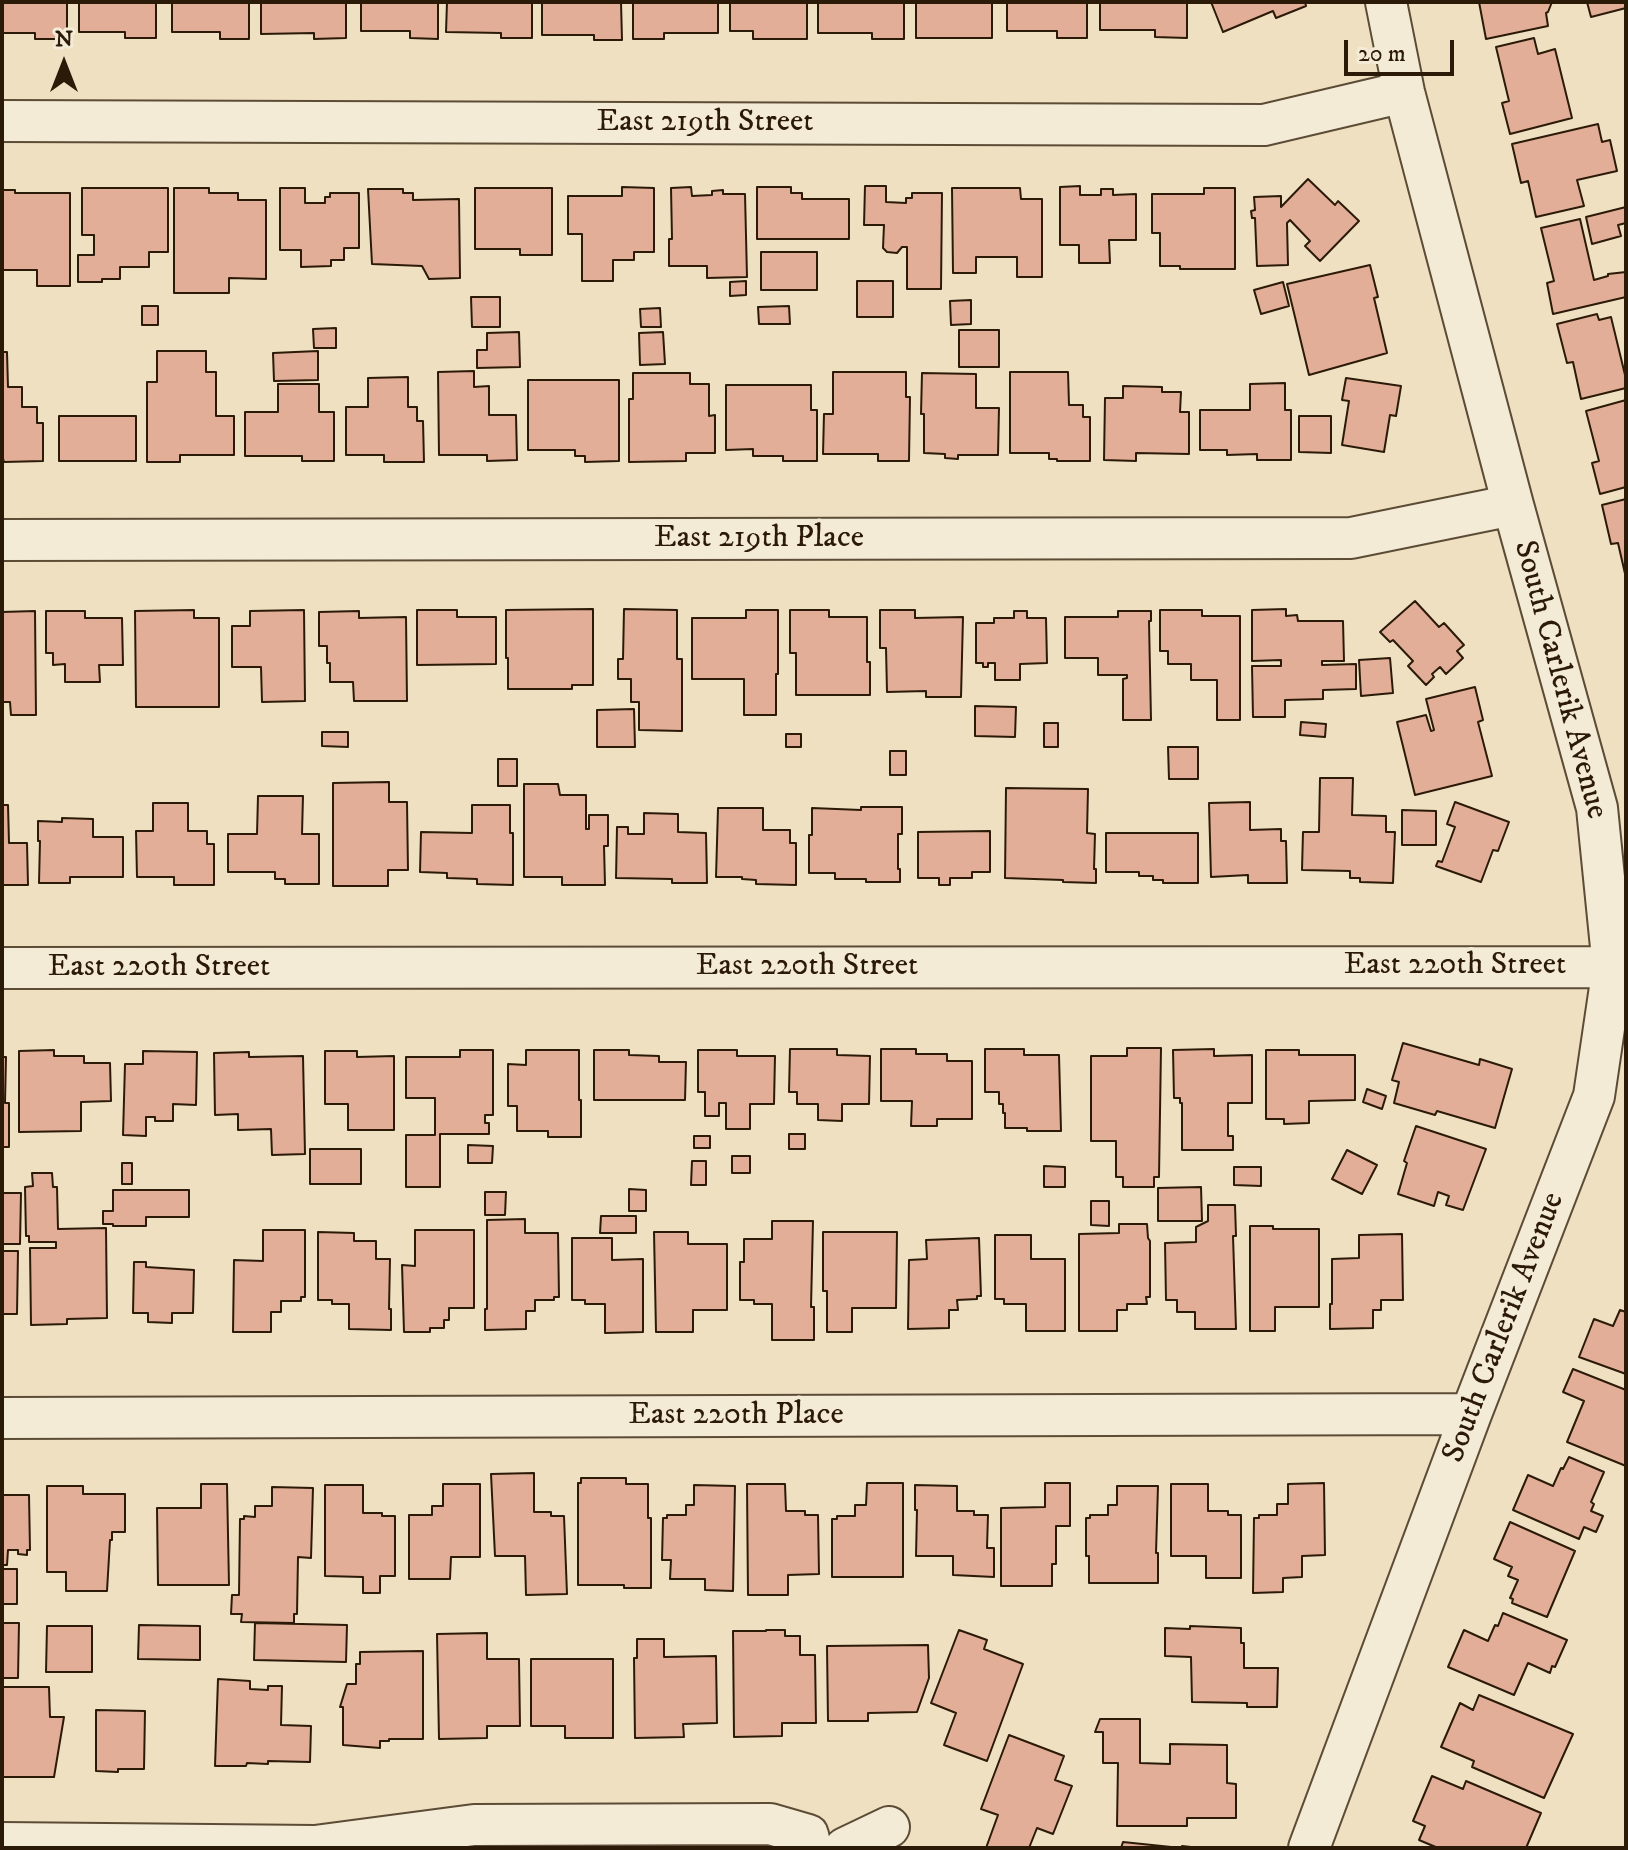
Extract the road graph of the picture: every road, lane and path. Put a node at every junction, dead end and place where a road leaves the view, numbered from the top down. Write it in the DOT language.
graph roads {
  1 [pos="1386,2"];
  2 [pos="1404,92"];
  3 [pos="2,121"];
  4 [pos="1513,505"];
  5 [pos="2,540"];
  6 [pos="1613,967"];
  7 [pos="2,968"];
  8 [pos="1471,1414"];
  9 [pos="2,1418"];
  10 [pos="889,1827"];
  11 [pos="2,1843"];
  12 [pos="315,1846"];
  13 [pos="811,1848"];
  14 [pos="845,1848"];
  15 [pos="1309,1848"];
  1 -- 2 [label="street, South Carlerik Avenue"];
  2 -- 3 [label="street, East 219th Street"];
  2 -- 4 [label="street, South Carlerik Avenue"];
  4 -- 5 [label="street, East 219th Place"];
  4 -- 6 [label="street, South Carlerik Avenue"];
  6 -- 7 [label="street, East 220th Street"];
  6 -- 8 [label="street, South Carlerik Avenue"];
  8 -- 9 [label="street, East 220th Place"];
  8 -- 15 [label="street, South Carlerik Avenue"];
  10 -- 14 [label="street"];
  11 -- 12 [label="street"];
  12 -- 13 [label="street"];
}
